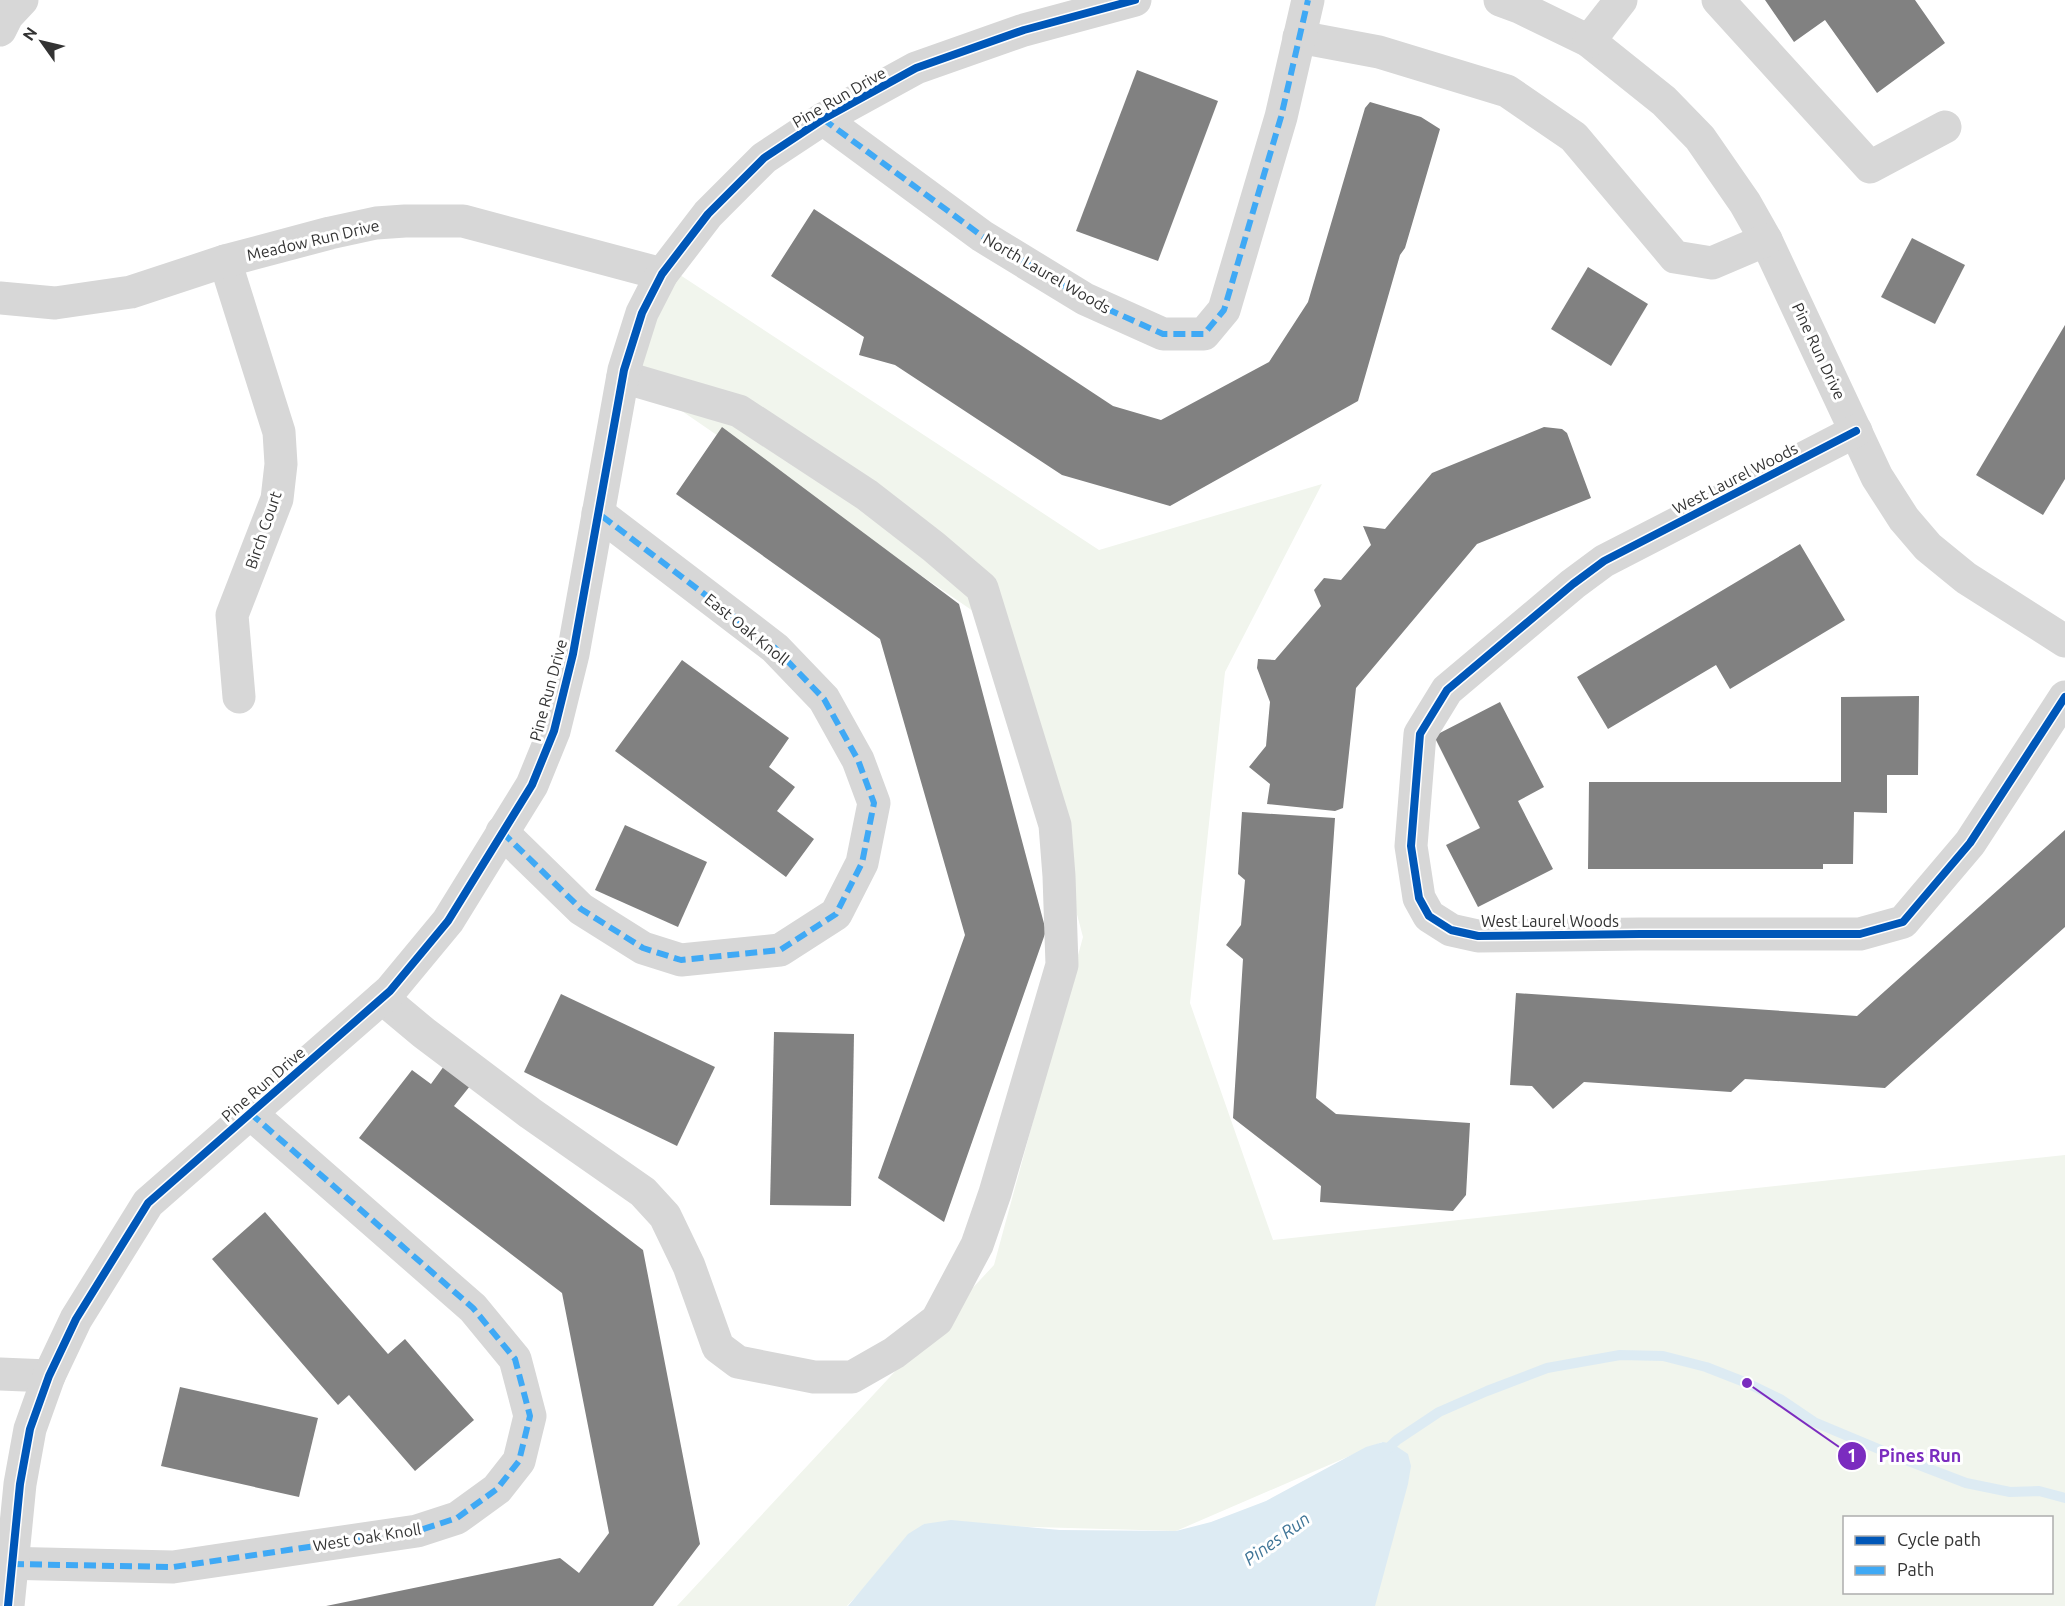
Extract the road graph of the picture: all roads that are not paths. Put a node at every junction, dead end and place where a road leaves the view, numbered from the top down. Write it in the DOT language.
graph roads {
  1 [pos="22,0"];
  2 [pos="1135,0"];
  3 [pos="1308,0"];
  4 [pos="1500,0"];
  5 [pos="1621,0"];
  6 [pos="1719,0"];
  7 [pos="0,30"];
  8 [pos="1299,37"];
  9 [pos="1589,41"];
  10 [pos="823,119"];
  11 [pos="1945,127"];
  12 [pos="1766,240"];
  13 [pos="225,261"];
  14 [pos="662,274"];
  15 [pos="0,298"];
  16 [pos="623,377"];
  17 [pos="1856,431"];
  18 [pos="598,513"];
  19 [pos="2062,631"];
  20 [pos="239,697"];
  21 [pos="2065,697"];
  22 [pos="502,832"];
  23 [pos="382,998"];
  24 [pos="250,1113"];
  25 [pos="0,1374"];
  26 [pos="49,1376"];
  27 [pos="6,1563"];
  28 [pos="8,1606"];
  1 -- 7 [label="street"];
  2 -- 10 [label="street, Pine Run Drive"];
  3 -- 8 [label="street, North Laurel Woods"];
  4 -- 9 [label="street"];
  5 -- 9 [label="street"];
  6 -- 11 [label="street"];
  8 -- 10 [label="street, North Laurel Woods"];
  8 -- 12 [label="street"];
  9 -- 12 [label="street, Pine Run Drive"];
  10 -- 14 [label="street, Pine Run Drive"];
  12 -- 17 [label="street, Pine Run Drive"];
  13 -- 14 [label="street, Meadow Run Drive"];
  13 -- 15 [label="street, Meadow Run Drive"];
  13 -- 20 [label="street, Birch Court"];
  14 -- 16 [label="street, Pine Run Drive"];
  16 -- 18 [label="street, Pine Run Drive"];
  16 -- 23 [label="street"];
  17 -- 19 [label="street, Pine Run Drive"];
  17 -- 21 [label="street, West Laurel Woods"];
  18 -- 22 [label="street, Pine Run Drive"];
  18 -- 22 [label="street, East Oak Knoll"];
  22 -- 23 [label="street, Pine Run Drive"];
  23 -- 24 [label="street, Pine Run Drive"];
  24 -- 26 [label="street, Pine Run Drive"];
  24 -- 27 [label="street, West Oak Knoll"];
  25 -- 26 [label="street"];
  26 -- 27 [label="street, Pine Run Drive"];
  27 -- 28 [label="street, Pine Run Drive"];
}
